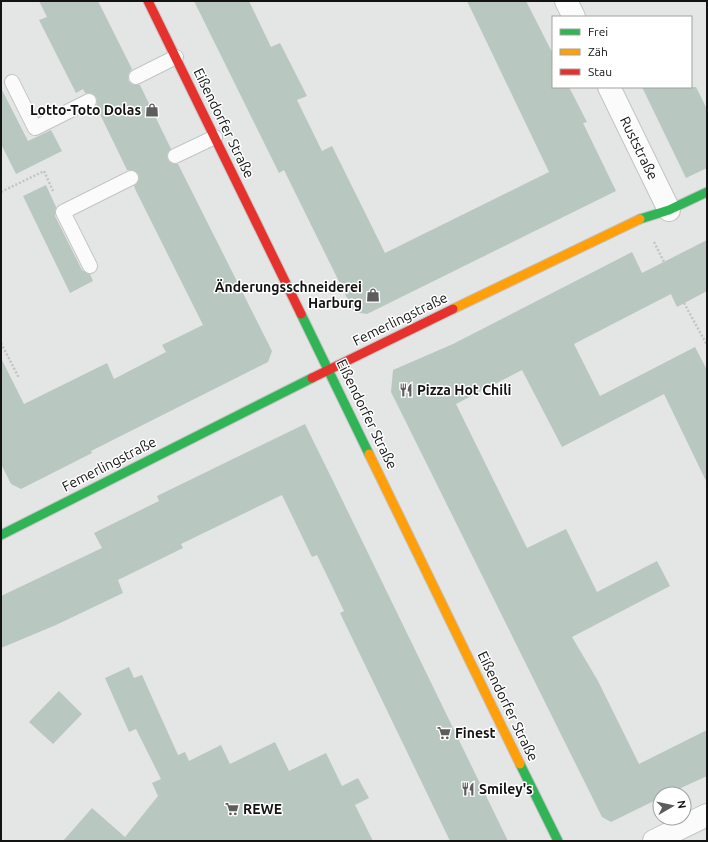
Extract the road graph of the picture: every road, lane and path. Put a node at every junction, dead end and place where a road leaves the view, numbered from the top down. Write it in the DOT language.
graph roads {
  1 [pos="148,1"];
  2 [pos="566,1"];
  3 [pos="574,16"];
  4 [pos="176,57"];
  5 [pos="136,77"];
  6 [pos="12,82"];
  7 [pos="609,88"];
  8 [pos="89,101"];
  9 [pos="215,137"];
  10 [pos="175,156"];
  11 [pos="131,178"];
  12 [pos="1,192"];
  13 [pos="707,192"];
  14 [pos="669,210"];
  15 [pos="63,212"];
  16 [pos="90,266"];
  17 [pos="684,303"];
  18 [pos="1,343"];
  19 [pos="707,345"];
  20 [pos="329,369"];
  21 [pos="19,378"];
  22 [pos="2,533"];
  23 [pos="707,815"];
  24 [pos="558,841"];
  25 [pos="654,841"];
  1 -- 4 [label="main road, Eißendorfer Straße"];
  2 -- 3 [label="street"];
  4 -- 5 [label="lane"];
  4 -- 9 [label="main road, Eißendorfer Straße"];
  6 -- 8 [label="lane"];
  7 -- 14 [label="street, Ruststraße"];
  9 -- 10 [label="lane"];
  9 -- 20 [label="main road, Eißendorfer Straße"];
  11 -- 15 [label="lane"];
  12 -- 15 [label="path"];
  13 -- 14 [label="main road, Femerlingstraße"];
  14 -- 20 [label="main road, Femerlingstraße"];
  15 -- 16 [label="lane"];
  17 -- 19 [label="path"];
  18 -- 21 [label="path"];
  20 -- 22 [label="main road, Femerlingstraße"];
  20 -- 24 [label="main road, Eißendorfer Straße"];
  23 -- 25 [label="street"];
}
